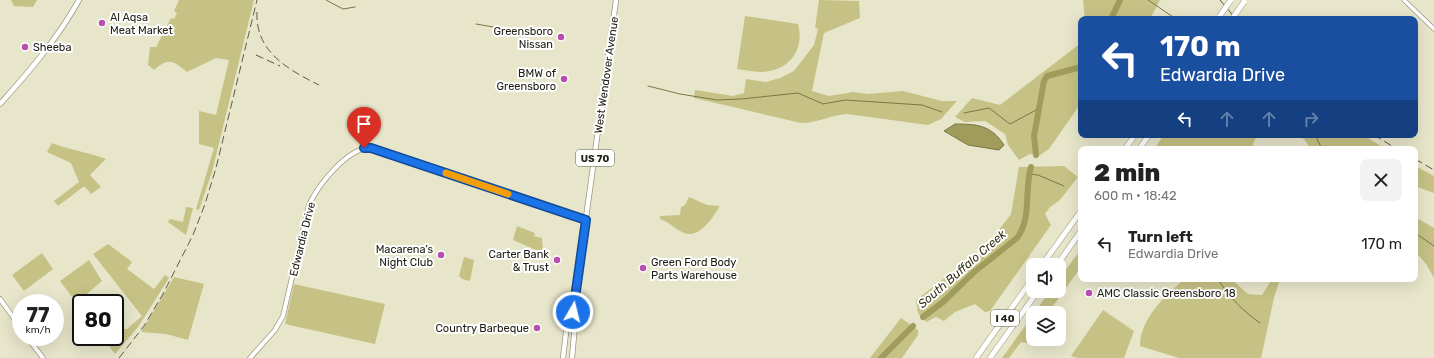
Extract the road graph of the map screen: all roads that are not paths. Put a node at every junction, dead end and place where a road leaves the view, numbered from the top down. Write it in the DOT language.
graph roads {
  1 [pos="79,0"];
  2 [pos="616,0"];
  3 [pos="1231,0"];
  4 [pos="1404,0"];
  5 [pos="1245,1"];
  6 [pos="1219,16"];
  7 [pos="1234,16"];
  8 [pos="1434,29"];
  9 [pos="0,104"];
  10 [pos="1078,215"];
  11 [pos="586,220"];
  12 [pos="1078,235"];
  13 [pos="1047,258"];
  14 [pos="1062,258"];
  15 [pos="1026,288"];
  16 [pos="1033,298"];
  17 [pos="0,299"];
  18 [pos="12,316"];
  19 [pos="572,317"];
  20 [pos="34,346"];
  21 [pos="43,358"];
  22 [pos="250,358"];
  23 [pos="564,358"];
  24 [pos="572,358"];
  25 [pos="976,358"];
  26 [pos="990,358"];
  1 -- 9 [label="main road"];
  2 -- 11 [label="main road, West Wendover Avenue / US 70"];
  3 -- 6 [label="highway, bridge"];
  4 -- 8 [label="street"];
  5 -- 7 [label="highway, bridge"];
  10 -- 13 [label="highway"];
  11 -- 19 [label="main road, West Wendover Avenue / US 70"];
  11 -- 22 [label="main road, Edwardia Drive"];
  12 -- 14 [label="highway"];
  15 -- 25 [label="highway, I 40"];
  16 -- 26 [label="highway, I 40"];
  17 -- 18 [label="main road"];
  19 -- 23 [label="main road, West Wendover Avenue / US 70"];
  19 -- 24 [label="main road, West Wendover Avenue / US 70"];
  20 -- 21 [label="main road"];
}
